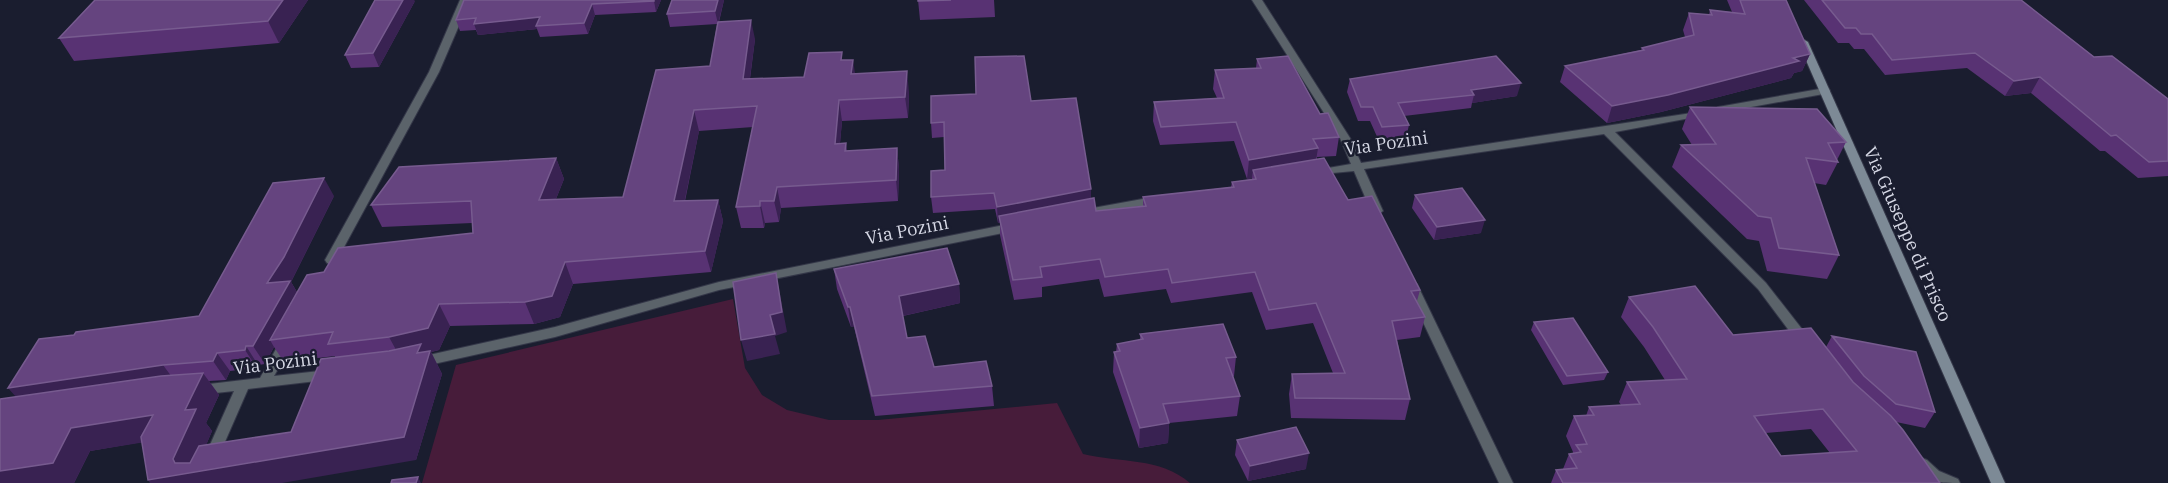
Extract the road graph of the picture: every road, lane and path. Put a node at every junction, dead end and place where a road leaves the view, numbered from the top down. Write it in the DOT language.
graph roads {
  1 [pos="465,0"];
  2 [pos="1257,0"];
  3 [pos="1798,30"];
  4 [pos="1825,91"];
  5 [pos="1607,130"];
  6 [pos="1357,165"];
  7 [pos="1300,175"];
  8 [pos="1174,197"];
  9 [pos="1071,215"];
  10 [pos="1026,224"];
  11 [pos="1384,225"];
  12 [pos="327,268"];
  13 [pos="1407,275"];
  14 [pos="293,330"];
  15 [pos="1812,351"];
  16 [pos="412,363"];
  17 [pos="344,373"];
  18 [pos="264,382"];
  19 [pos="243,386"];
  20 [pos="188,391"];
  21 [pos="1908,451"];
  22 [pos="200,483"];
  23 [pos="1506,483"];
  24 [pos="1953,483"];
  25 [pos="1998,483"];
  1 -- 12 [label="street"];
  2 -- 6 [label="street"];
  3 -- 4 [label="main road, Via Giuseppe di Prisco"];
  4 -- 5 [label="street, Via Pozini"];
  4 -- 25 [label="main road, Via Giuseppe di Prisco"];
  5 -- 6 [label="street, Via Pozini"];
  5 -- 15 [label="street"];
  6 -- 7 [label="street, Via Pozini"];
  6 -- 11 [label="street"];
  8 -- 9 [label="street"];
  10 -- 16 [label="street, Via Pozini"];
  13 -- 23 [label="street"];
  14 -- 18 [label="street"];
  17 -- 18 [label="street, Via Pozini"];
  18 -- 19 [label="street, Via Pozini"];
  19 -- 20 [label="street, Via Pozini"];
  19 -- 22 [label="street"];
  21 -- 24 [label="street"];
}
